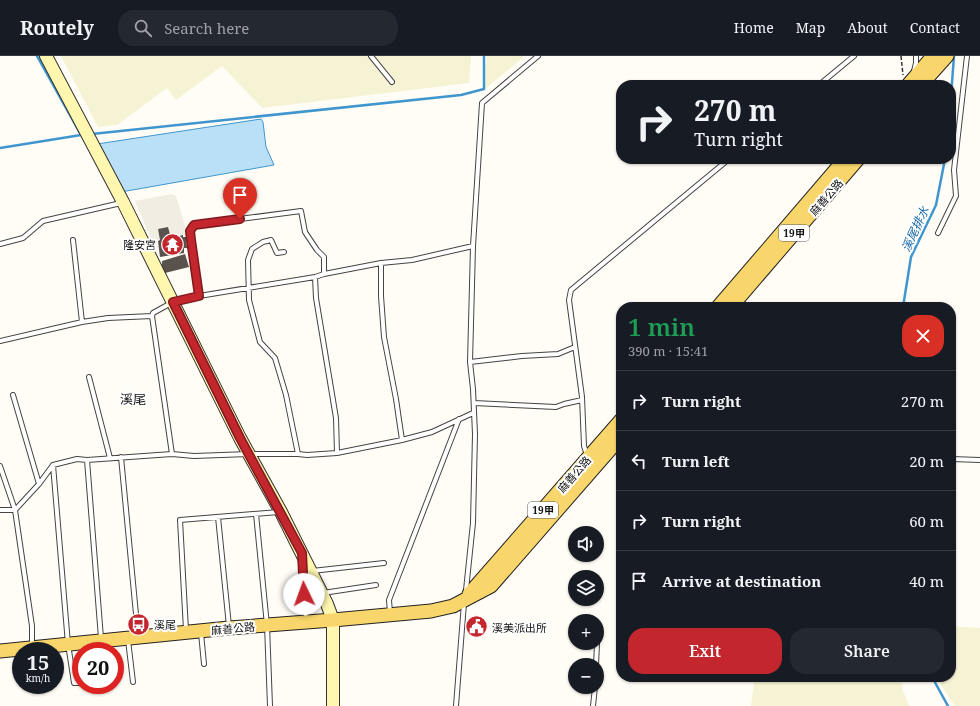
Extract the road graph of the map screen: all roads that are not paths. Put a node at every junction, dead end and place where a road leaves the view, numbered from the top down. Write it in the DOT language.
graph roads {
  1 [pos="46,56"];
  2 [pos="371,56"];
  3 [pos="538,56"];
  4 [pos="854,56"];
  5 [pos="916,56"];
  6 [pos="933,56"];
  7 [pos="947,56"];
  8 [pos="967,56"];
  9 [pos="825,80"];
  10 [pos="916,80"];
  11 [pos="917,80"];
  12 [pos="917,80"];
  13 [pos="392,82"];
  14 [pos="956,152"];
  15 [pos="723,164"];
  16 [pos="841,164"];
  17 [pos="854,164"];
  18 [pos="955,164"];
  19 [pos="123,202"];
  20 [pos="938,233"];
  21 [pos="73,240"];
  22 [pos="0,244"];
  23 [pos="473,246"];
  24 [pos="284,252"];
  25 [pos="381,263"];
  26 [pos="324,274"];
  27 [pos="315,277"];
  28 [pos="248,288"];
  29 [pos="199,296"];
  30 [pos="173,302"];
  31 [pos="722,302"];
  32 [pos="735,302"];
  33 [pos="152,316"];
  34 [pos="82,322"];
  35 [pos="0,341"];
  36 [pos="575,347"];
  37 [pos="470,362"];
  38 [pos="90,377"];
  39 [pos="13,395"];
  40 [pos="582,400"];
  41 [pos="474,403"];
  42 [pos="473,413"];
  43 [pos="460,419"];
  44 [pos="616,427"];
  45 [pos="402,440"];
  46 [pos="616,441"];
  47 [pos="337,452"];
  48 [pos="172,454"];
  49 [pos="249,454"];
  50 [pos="298,454"];
  51 [pos="120,457"];
  52 [pos="110,458"];
  53 [pos="956,459"];
  54 [pos="87,460"];
  55 [pos="980,460"];
  56 [pos="592,462"];
  57 [pos="53,465"];
  58 [pos="0,466"];
  59 [pos="39,484"];
  60 [pos="0,510"];
  61 [pos="15,510"];
  62 [pos="281,512"];
  63 [pos="256,514"];
  64 [pos="218,517"];
  65 [pos="302,553"];
  66 [pos="384,563"];
  67 [pos="311,572"];
  68 [pos="376,585"];
  69 [pos="321,593"];
  70 [pos="464,600"];
  71 [pos="390,615"];
  72 [pos="333,620"];
  73 [pos="306,621"];
  74 [pos="267,625"];
  75 [pos="229,628"];
  76 [pos="201,631"];
  77 [pos="186,632"];
  78 [pos="133,637"];
  79 [pos="102,641"];
  80 [pos="32,642"];
  81 [pos="64,644"];
  82 [pos="68,644"];
  83 [pos="12,650"];
  84 [pos="0,651"];
  85 [pos="204,664"];
  86 [pos="72,670"];
  87 [pos="133,682"];
  88 [pos="594,694"];
  89 [pos="270,706"];
  90 [pos="333,706"];
  91 [pos="456,706"];
  92 [pos="593,706"];
  1 -- 19 [label="street"];
  2 -- 13 [label="lane"];
  3 -- 23 [label="lane"];
  4 -- 9 [label="lane"];
  5 -- 10 [label="lane"];
  6 -- 11 [label="main road"];
  7 -- 12 [label="main road"];
  8 -- 14 [label="lane"];
  15 -- 36 [label="lane"];
  16 -- 31 [label="main road, 麻善公路 / 19甲"];
  17 -- 32 [label="main road, 麻善公路 / 19甲"];
  18 -- 20 [label="lane"];
  19 -- 22 [label="lane"];
  19 -- 30 [label="street"];
  21 -- 34 [label="lane"];
  23 -- 25 [label="lane"];
  23 -- 37 [label="lane"];
  24 -- 28 [label="lane"];
  25 -- 26 [label="lane"];
  25 -- 45 [label="lane"];
  26 -- 27 [label="lane"];
  26 -- 29 [label="lane"];
  27 -- 28 [label="lane"];
  27 -- 47 [label="lane"];
  28 -- 29 [label="lane"];
  28 -- 50 [label="lane"];
  29 -- 30 [label="lane"];
  30 -- 33 [label="lane"];
  30 -- 49 [label="street"];
  33 -- 34 [label="lane"];
  33 -- 48 [label="lane"];
  34 -- 35 [label="lane"];
  36 -- 37 [label="lane"];
  36 -- 40 [label="lane"];
  37 -- 41 [label="lane"];
  38 -- 52 [label="lane"];
  39 -- 59 [label="lane"];
  40 -- 41 [label="lane"];
  40 -- 56 [label="lane"];
  41 -- 42 [label="lane"];
  42 -- 43 [label="lane"];
  42 -- 70 [label="lane"];
  43 -- 45 [label="lane"];
  43 -- 71 [label="lane"];
  44 -- 56 [label="main road, 麻善公路 / 19甲"];
  45 -- 47 [label="lane"];
  46 -- 56 [label="main road, 麻善公路 / 19甲"];
  47 -- 50 [label="lane"];
  48 -- 49 [label="lane"];
  48 -- 51 [label="lane"];
  49 -- 50 [label="lane"];
  49 -- 62 [label="street"];
  51 -- 52 [label="lane"];
  51 -- 78 [label="lane"];
  52 -- 54 [label="lane"];
  53 -- 55 [label="lane"];
  54 -- 57 [label="lane"];
  54 -- 79 [label="lane"];
  56 -- 70 [label="main road, 麻善公路 / 19甲"];
  57 -- 59 [label="lane"];
  57 -- 82 [label="lane"];
  58 -- 61 [label="lane"];
  59 -- 61 [label="lane"];
  60 -- 61 [label="lane"];
  61 -- 80 [label="lane"];
  62 -- 63 [label="lane"];
  62 -- 65 [label="street"];
  63 -- 64 [label="lane"];
  63 -- 74 [label="lane"];
  64 -- 75 [label="lane"];
  64 -- 77 [label="lane"];
  65 -- 67 [label="street"];
  65 -- 73 [label="lane"];
  66 -- 67 [label="lane"];
  67 -- 69 [label="street"];
  68 -- 69 [label="lane"];
  69 -- 72 [label="street"];
  70 -- 71 [label="main road, 麻善公路 / 19甲"];
  70 -- 91 [label="lane"];
  71 -- 72 [label="main road, 麻善公路 / 19甲"];
  72 -- 73 [label="main road, 麻善公路 / 19甲"];
  72 -- 90 [label="street"];
  73 -- 74 [label="main road, 麻善公路 / 19甲"];
  74 -- 75 [label="main road, 麻善公路 / 19甲"];
  74 -- 89 [label="lane"];
  75 -- 76 [label="main road, 麻善公路 / 19甲"];
  76 -- 77 [label="main road, 麻善公路 / 19甲"];
  76 -- 85 [label="lane"];
  77 -- 78 [label="main road, 麻善公路 / 19甲"];
  78 -- 79 [label="main road, 麻善公路 / 19甲"];
  78 -- 87 [label="lane"];
  79 -- 82 [label="main road, 麻善公路 / 19甲"];
  81 -- 82 [label="main road, 麻善公路 / 19甲"];
  82 -- 86 [label="lane"];
  83 -- 84 [label="main road, 麻善公路 / 19甲"];
  88 -- 92 [label="lane"];
}
